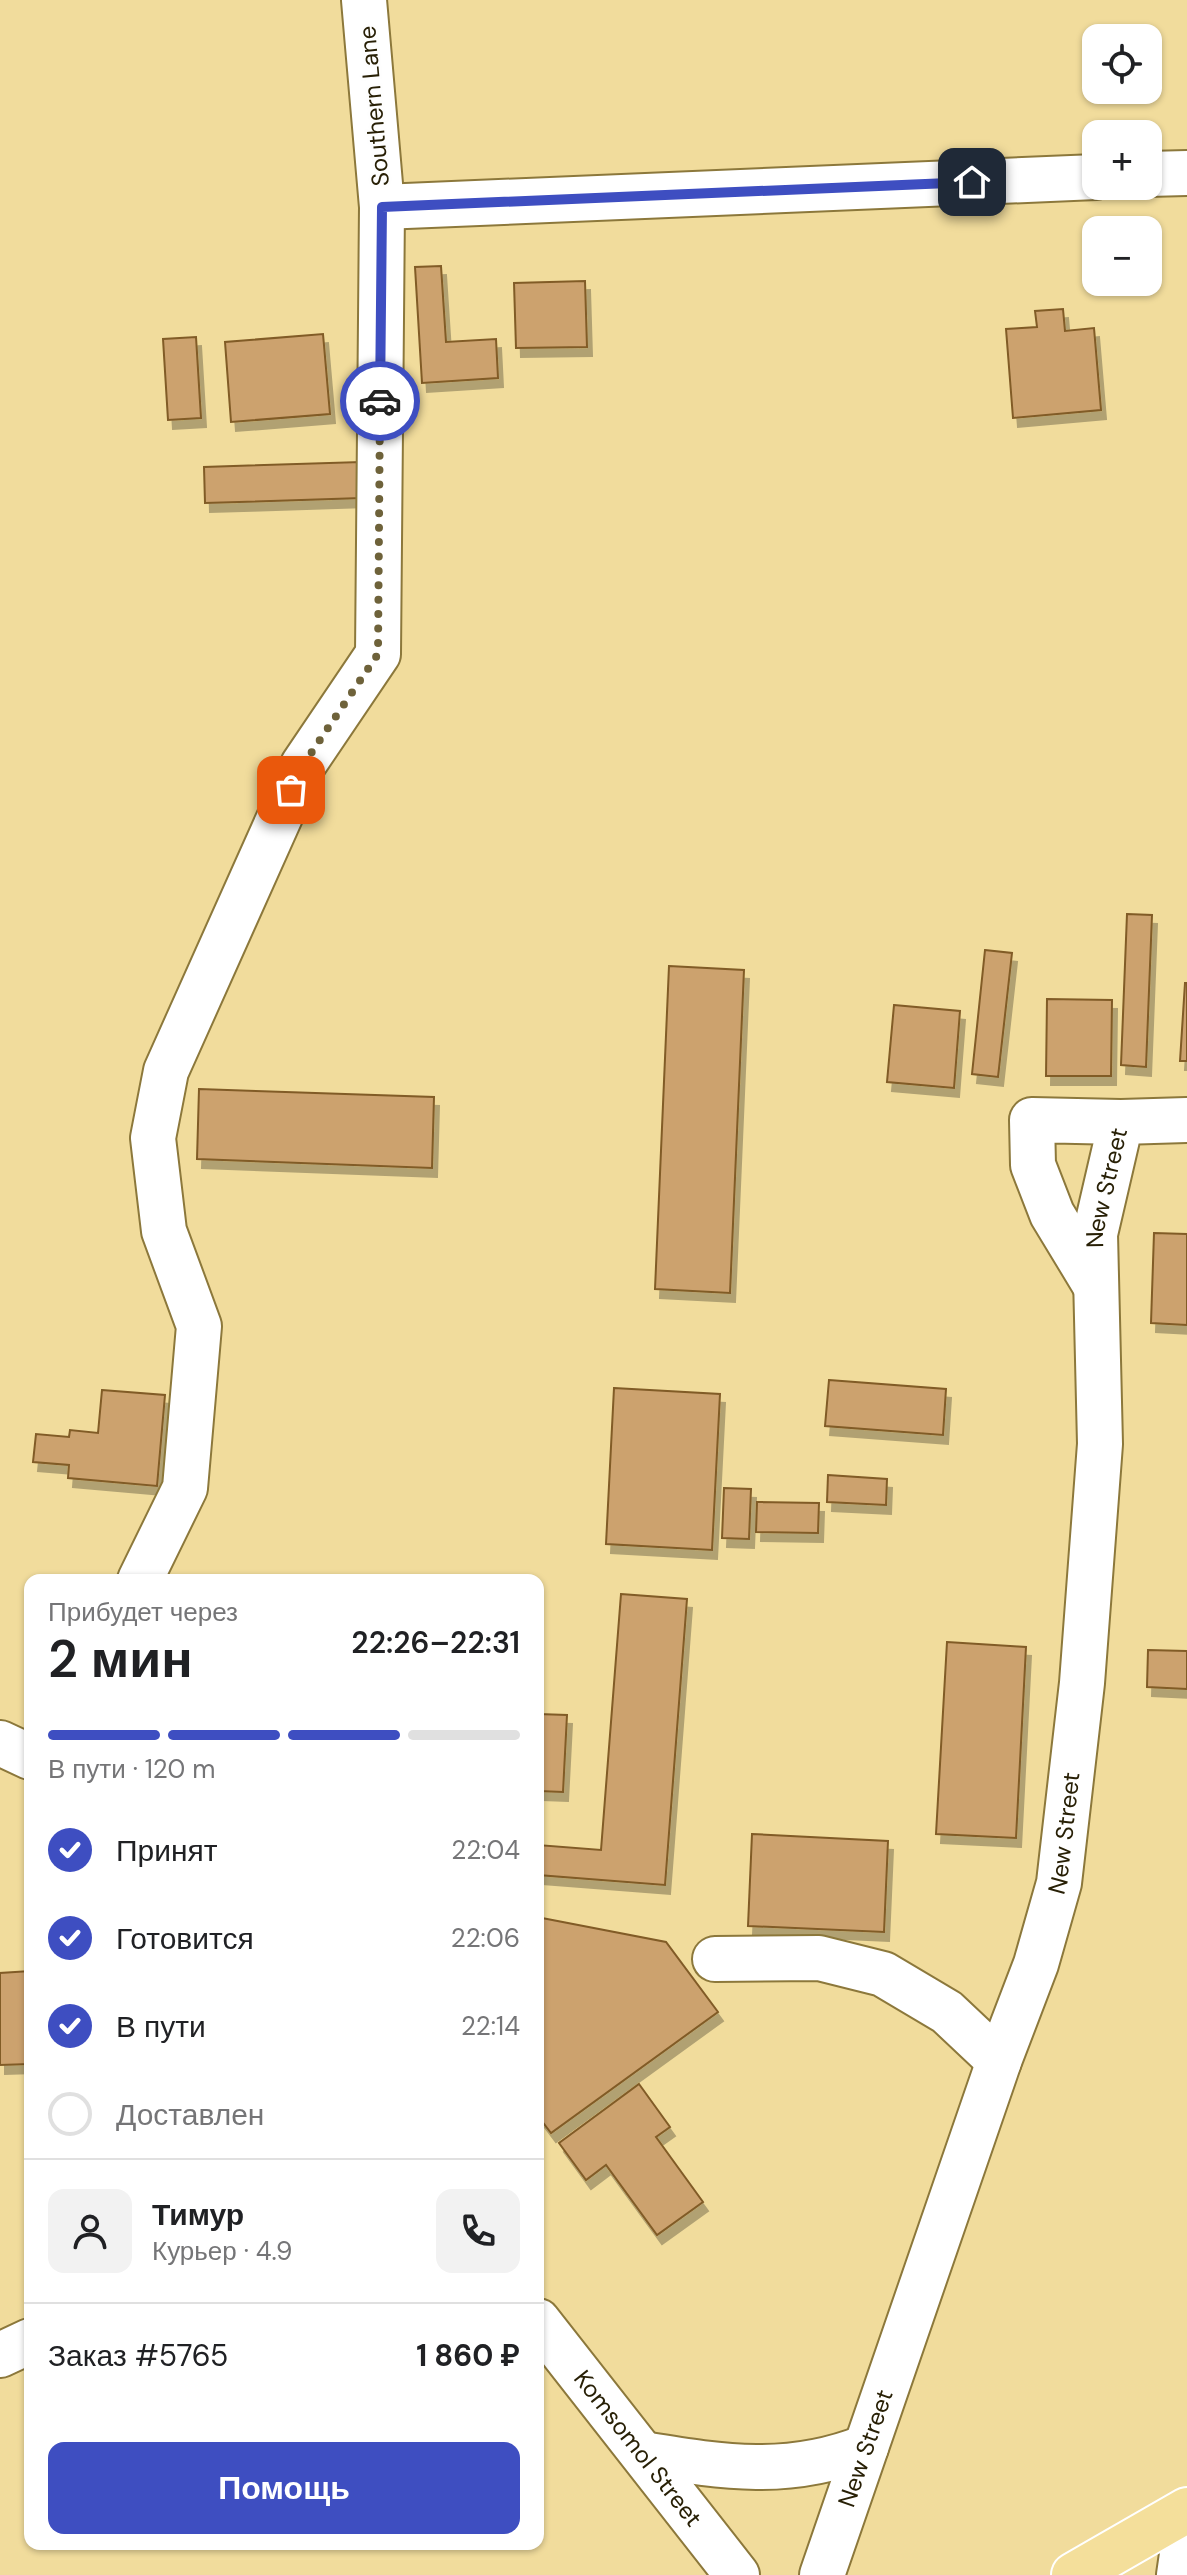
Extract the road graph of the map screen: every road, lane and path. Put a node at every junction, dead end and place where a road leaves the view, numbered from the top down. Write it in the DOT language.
graph roads {
  1 [pos="364,0"];
  2 [pos="1187,173"];
  3 [pos="1162,174"];
  4 [pos="1082,178"];
  5 [pos="382,207"];
  6 [pos="1187,1120"];
  7 [pos="1121,1122"];
  8 [pos="1097,1288"];
  9 [pos="143,1574"];
  10 [pos="0,1743"];
  11 [pos="24,1754"];
  12 [pos="715,1959"];
  13 [pos="999,2061"];
  14 [pos="544,2329"];
  15 [pos="24,2344"];
  16 [pos="0,2355"];
  17 [pos="866,2447"];
  18 [pos="643,2454"];
  19 [pos="1187,2510"];
  20 [pos="1187,2520"];
  21 [pos="737,2575"];
  22 [pos="822,2575"];
  23 [pos="1074,2575"];
  24 [pos="1179,2575"];
  1 -- 5 [label="street, Southern Lane"];
  2 -- 3 [label="street"];
  4 -- 5 [label="street"];
  5 -- 9 [label="street, Southern Lane"];
  6 -- 7 [label="street, New Street"];
  7 -- 8 [label="street, New Street"];
  7 -- 8 [label="street"];
  8 -- 13 [label="street, New Street"];
  10 -- 11 [label="street"];
  12 -- 13 [label="street"];
  13 -- 17 [label="street, New Street"];
  14 -- 18 [label="street, Komsomol Street"];
  15 -- 16 [label="street"];
  17 -- 18 [label="street"];
  17 -- 22 [label="street, New Street"];
  18 -- 21 [label="street, Komsomol Street"];
  19 -- 23 [label="main road"];
  20 -- 24 [label="street"];
}
